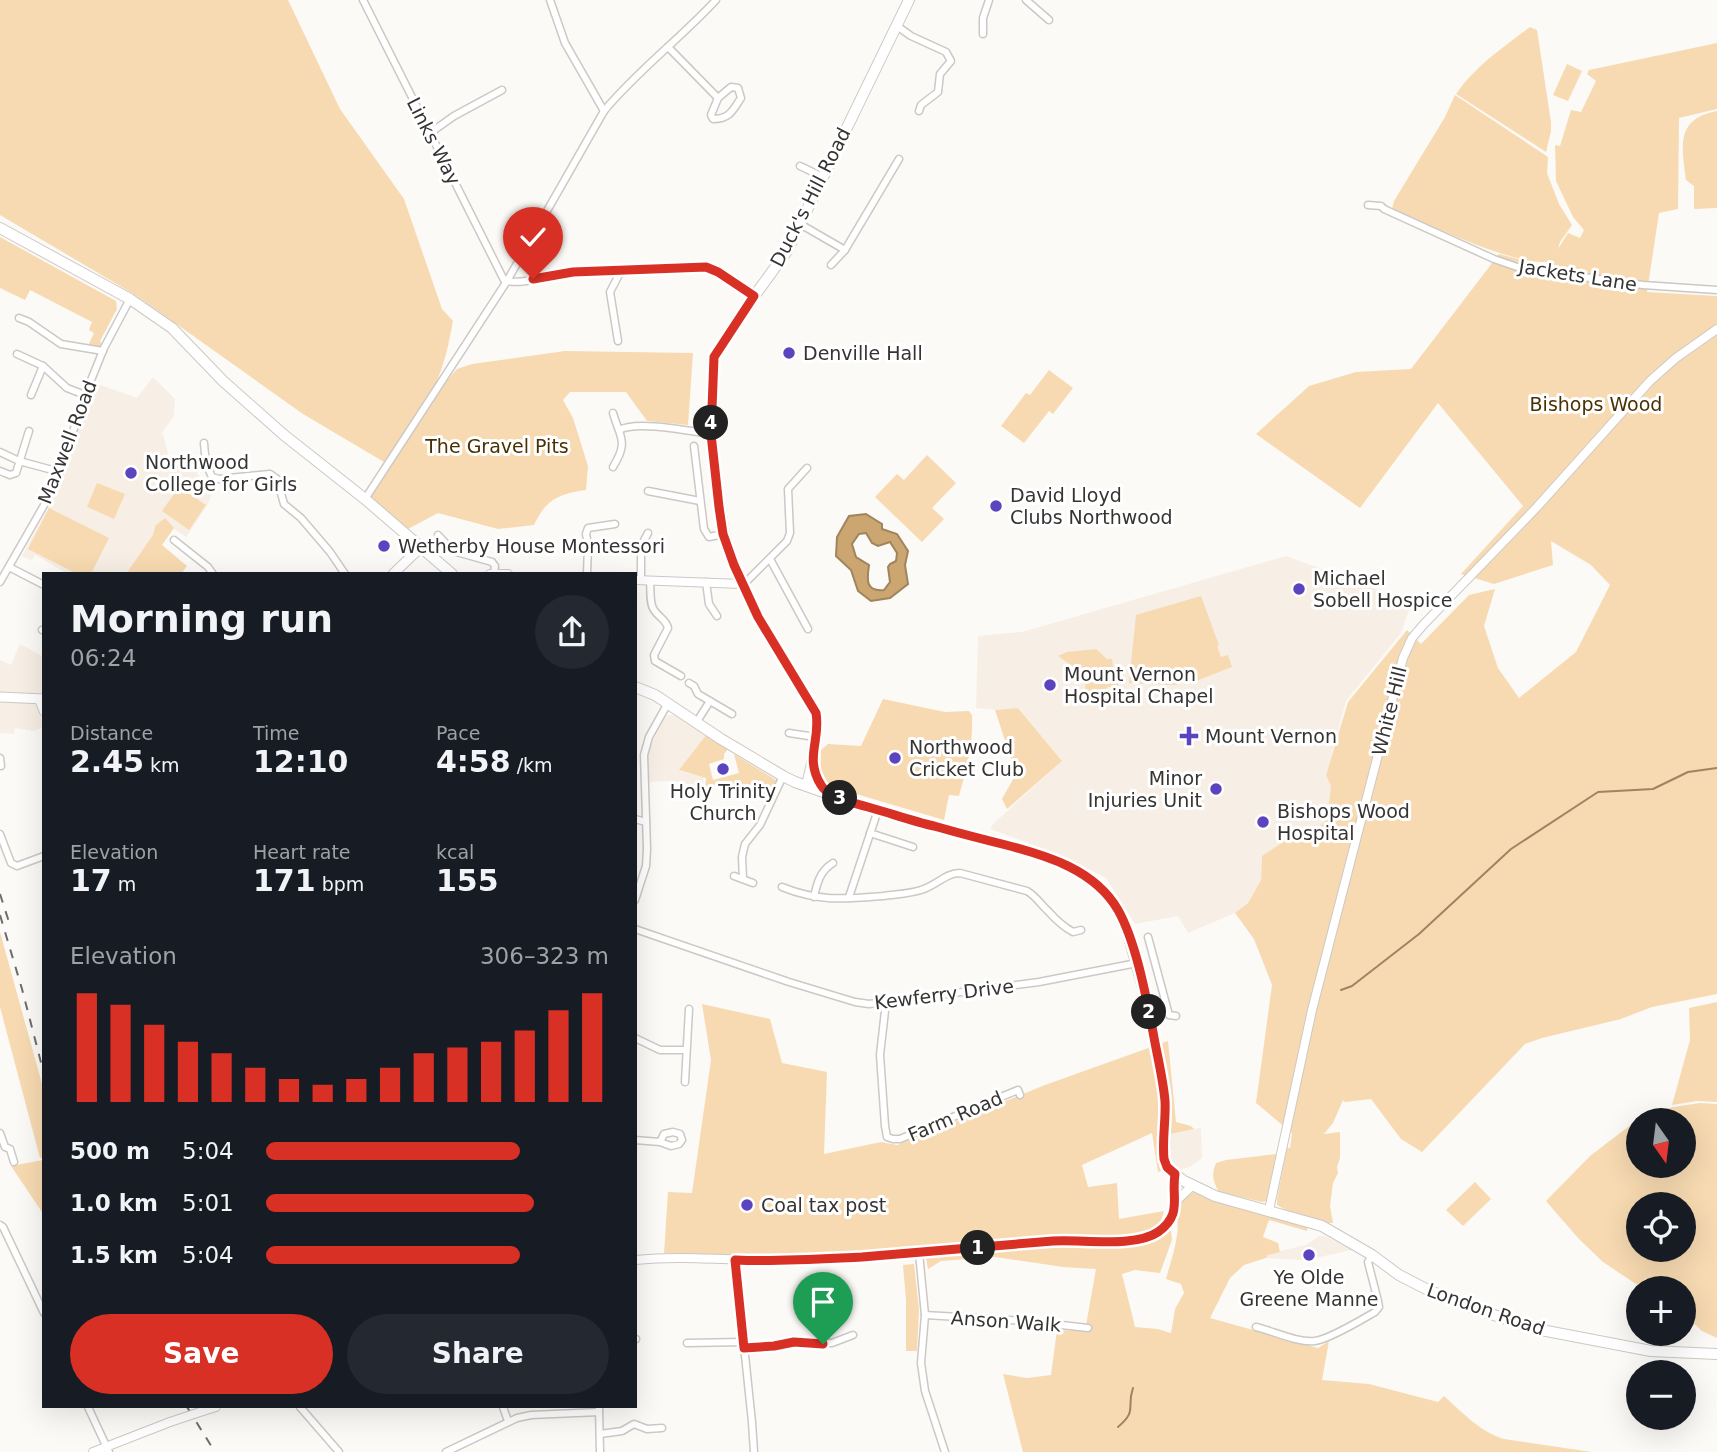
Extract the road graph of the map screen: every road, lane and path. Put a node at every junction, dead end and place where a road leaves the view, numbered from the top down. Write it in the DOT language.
graph roads {
  1 [pos="363,0"];
  2 [pos="550,0"];
  3 [pos="716,0"];
  4 [pos="909,0"];
  5 [pos="989,0"];
  6 [pos="1026,0"];
  7 [pos="1049,20"];
  8 [pos="897,26"];
  9 [pos="983,34"];
  10 [pos="668,47"];
  11 [pos="502,90"];
  12 [pos="718,98"];
  13 [pos="604,111"];
  14 [pos="919,111"];
  15 [pos="430,133"];
  16 [pos="898,159"];
  17 [pos="800,166"];
  18 [pos="823,177"];
  19 [pos="1368,205"];
  20 [pos="800,224"];
  21 [pos="0,228"];
  22 [pos="845,250"];
  23 [pos="831,265"];
  24 [pos="622,269"];
  25 [pos="507,281"];
  26 [pos="1717,290"];
  27 [pos="754,296"];
  28 [pos="130,299"];
  29 [pos="19,318"];
  30 [pos="1717,329"];
  31 [pos="618,341"];
  32 [pos="103,351"];
  33 [pos="17,354"];
  34 [pos="43,366"];
  35 [pos="85,394"];
  36 [pos="31,395"];
  37 [pos="613,413"];
  38 [pos="29,430"];
  39 [pos="620,430"];
  40 [pos="711,434"];
  41 [pos="204,443"];
  42 [pos="694,446"];
  43 [pos="0,452"];
  44 [pos="19,461"];
  45 [pos="614,467"];
  46 [pos="807,468"];
  47 [pos="0,471"];
  48 [pos="60,472"];
  49 [pos="648,491"];
  50 [pos="365,499"];
  51 [pos="701,501"];
  52 [pos="615,524"];
  53 [pos="648,533"];
  54 [pos="723,534"];
  55 [pos="438,535"];
  56 [pos="174,540"];
  57 [pos="421,548"];
  58 [pos="770,559"];
  59 [pos="9,567"];
  60 [pos="212,572"];
  61 [pos="344,572"];
  62 [pos="395,572"];
  63 [pos="450,572"];
  64 [pos="493,572"];
  65 [pos="587,572"];
  66 [pos="642,580"];
  67 [pos="0,582"];
  68 [pos="706,582"];
  69 [pos="42,584"];
  70 [pos="742,584"];
  71 [pos="717,616"];
  72 [pos="808,629"];
  73 [pos="681,676"];
  74 [pos="689,683"];
  75 [pos="637,688"];
  76 [pos="0,697"];
  77 [pos="41,699"];
  78 [pos="710,701"];
  79 [pos="668,703"];
  80 [pos="732,715"];
  81 [pos="696,723"];
  82 [pos="789,733"];
  83 [pos="816,737"];
  84 [pos="812,765"];
  85 [pos="783,776"];
  86 [pos="807,785"];
  87 [pos="826,793"];
  88 [pos="878,810"];
  89 [pos="637,820"];
  90 [pos="646,822"];
  91 [pos="870,833"];
  92 [pos="0,834"];
  93 [pos="914,846"];
  94 [pos="42,857"];
  95 [pos="833,863"];
  96 [pos="734,876"];
  97 [pos="743,879"];
  98 [pos="753,883"];
  99 [pos="782,887"];
  100 [pos="637,893"];
  101 [pos="814,897"];
  102 [pos="849,897"];
  103 [pos="1081,929"];
  104 [pos="637,930"];
  105 [pos="1148,937"];
  106 [pos="1137,963"];
  107 [pos="1165,999"];
  108 [pos="886,1002"];
  109 [pos="1147,1002"];
  110 [pos="689,1009"];
  111 [pos="1176,1016"];
  112 [pos="637,1039"];
  113 [pos="686,1050"];
  114 [pos="685,1082"];
  115 [pos="1020,1095"];
  116 [pos="0,1133"];
  117 [pos="637,1140"];
  118 [pos="660,1142"];
  119 [pos="14,1162"];
  120 [pos="1175,1174"];
  121 [pos="1192,1186"];
  122 [pos="1176,1201"];
  123 [pos="1269,1210"];
  124 [pos="0,1225"];
  125 [pos="919,1253"];
  126 [pos="1372,1255"];
  127 [pos="637,1260"];
  128 [pos="735,1260"];
  129 [pos="42,1309"];
  130 [pos="925,1315"];
  131 [pos="1256,1327"];
  132 [pos="1088,1328"];
  133 [pos="853,1335"];
  134 [pos="687,1343"];
  135 [pos="743,1345"];
  136 [pos="1717,1354"];
  137 [pos="88,1408"];
  138 [pos="213,1408"];
  139 [pos="301,1408"];
  140 [pos="503,1408"];
  141 [pos="599,1410"];
  142 [pos="508,1421"];
  143 [pos="662,1428"];
  144 [pos="600,1434"];
  145 [pos="107,1449"];
  146 [pos="93,1452"];
  147 [pos="339,1452"];
  148 [pos="446,1452"];
  149 [pos="600,1452"];
  150 [pos="754,1452"];
  151 [pos="945,1452"];
  1 -- 15 [label="street, Links Way"];
  2 -- 13 [label="street"];
  3 -- 10 [label="street"];
  4 -- 8 [label="main road, Duck's Hill Road"];
  5 -- 9 [label="street"];
  6 -- 7 [label="street"];
  8 -- 14 [label="street"];
  8 -- 18 [label="main road, Duck's Hill Road"];
  10 -- 12 [label="street"];
  10 -- 13 [label="street"];
  11 -- 15 [label="street"];
  12 -- 12 [label="street"];
  13 -- 25 [label="street"];
  15 -- 25 [label="street, Links Way"];
  16 -- 22 [label="street"];
  17 -- 18 [label="street"];
  18 -- 20 [label="main road, Duck's Hill Road"];
  19 -- 26 [label="street, Jackets Lane"];
  20 -- 22 [label="street"];
  20 -- 27 [label="main road, Duck's Hill Road"];
  21 -- 28 [label="main road"];
  22 -- 23 [label="street"];
  24 -- 25 [label="street"];
  24 -- 27 [label="street"];
  24 -- 31 [label="street"];
  25 -- 50 [label="street"];
  27 -- 40 [label="main road, Duck's Hill Road"];
  28 -- 32 [label="street, Maxwell Road"];
  28 -- 50 [label="main road"];
  29 -- 32 [label="street"];
  30 -- 123 [label="street, White Hill"];
  32 -- 35 [label="street, Maxwell Road"];
  33 -- 34 [label="street"];
  34 -- 35 [label="street"];
  34 -- 36 [label="street"];
  35 -- 48 [label="street, Maxwell Road"];
  37 -- 39 [label="street"];
  38 -- 44 [label="street"];
  39 -- 40 [label="street"];
  39 -- 45 [label="street"];
  40 -- 54 [label="main road, Duck's Hill Road"];
  41 -- 61 [label="street"];
  42 -- 51 [label="street"];
  43 -- 44 [label="street"];
  44 -- 47 [label="street"];
  44 -- 48 [label="street"];
  46 -- 58 [label="street"];
  48 -- 59 [label="street, Maxwell Road"];
  49 -- 51 [label="street"];
  50 -- 57 [label="main road"];
  51 -- 54 [label="street"];
  52 -- 65 [label="street"];
  53 -- 66 [label="street"];
  54 -- 70 [label="main road, Duck's Hill Road"];
  55 -- 64 [label="street"];
  56 -- 60 [label="street"];
  57 -- 62 [label="main road"];
  57 -- 63 [label="main road"];
  58 -- 70 [label="street"];
  58 -- 72 [label="street"];
  59 -- 67 [label="street, Maxwell Road"];
  59 -- 69 [label="street"];
  66 -- 68 [label="street"];
  66 -- 73 [label="street"];
  68 -- 70 [label="street"];
  68 -- 71 [label="street"];
  70 -- 83 [label="main road, Duck's Hill Road"];
  74 -- 78 [label="street"];
  75 -- 79 [label="main road"];
  76 -- 77 [label="main road"];
  78 -- 80 [label="street"];
  78 -- 81 [label="street"];
  79 -- 81 [label="main road"];
  79 -- 90 [label="street"];
  81 -- 85 [label="main road"];
  82 -- 83 [label="street"];
  83 -- 84 [label="main road, Duck's Hill Road"];
  84 -- 86 [label="main road, Duck's Hill Road"];
  84 -- 87 [label="main road"];
  85 -- 86 [label="main road"];
  85 -- 97 [label="street"];
  86 -- 87 [label="main road"];
  87 -- 88 [label="main road"];
  88 -- 91 [label="street"];
  88 -- 106 [label="main road"];
  89 -- 90 [label="street"];
  90 -- 100 [label="street"];
  91 -- 93 [label="street"];
  91 -- 102 [label="street"];
  92 -- 94 [label="street"];
  95 -- 101 [label="street"];
  96 -- 97 [label="street"];
  97 -- 98 [label="street"];
  99 -- 101 [label="street"];
  101 -- 102 [label="street"];
  102 -- 103 [label="street"];
  104 -- 108 [label="street, Kewferry Drive"];
  105 -- 107 [label="street"];
  106 -- 108 [label="street, Kewferry Drive"];
  106 -- 109 [label="main road"];
  107 -- 109 [label="street"];
  107 -- 111 [label="street"];
  108 -- 115 [label="street, Farm Road"];
  109 -- 120 [label="main road"];
  110 -- 113 [label="street"];
  112 -- 113 [label="street"];
  113 -- 114 [label="street"];
  116 -- 119 [label="street"];
  117 -- 118 [label="street"];
  120 -- 121 [label="main road, London Road"];
  120 -- 122 [label="street"];
  121 -- 122 [label="street"];
  121 -- 123 [label="main road, London Road"];
  122 -- 125 [label="street"];
  123 -- 126 [label="main road, London Road"];
  124 -- 129 [label="street"];
  125 -- 128 [label="street"];
  125 -- 130 [label="street"];
  126 -- 131 [label="street"];
  126 -- 136 [label="main road, London Road"];
  127 -- 128 [label="street"];
  128 -- 135 [label="street"];
  130 -- 132 [label="street, Anson Walk"];
  130 -- 151 [label="street"];
  133 -- 135 [label="street"];
  134 -- 135 [label="street"];
  135 -- 150 [label="street"];
  137 -- 145 [label="street"];
  138 -- 145 [label="street, bridge"];
  139 -- 147 [label="street"];
  140 -- 142 [label="street"];
  141 -- 142 [label="street"];
  141 -- 144 [label="street"];
  142 -- 148 [label="street"];
  143 -- 144 [label="street"];
  144 -- 149 [label="street"];
  145 -- 146 [label="street"];
}
